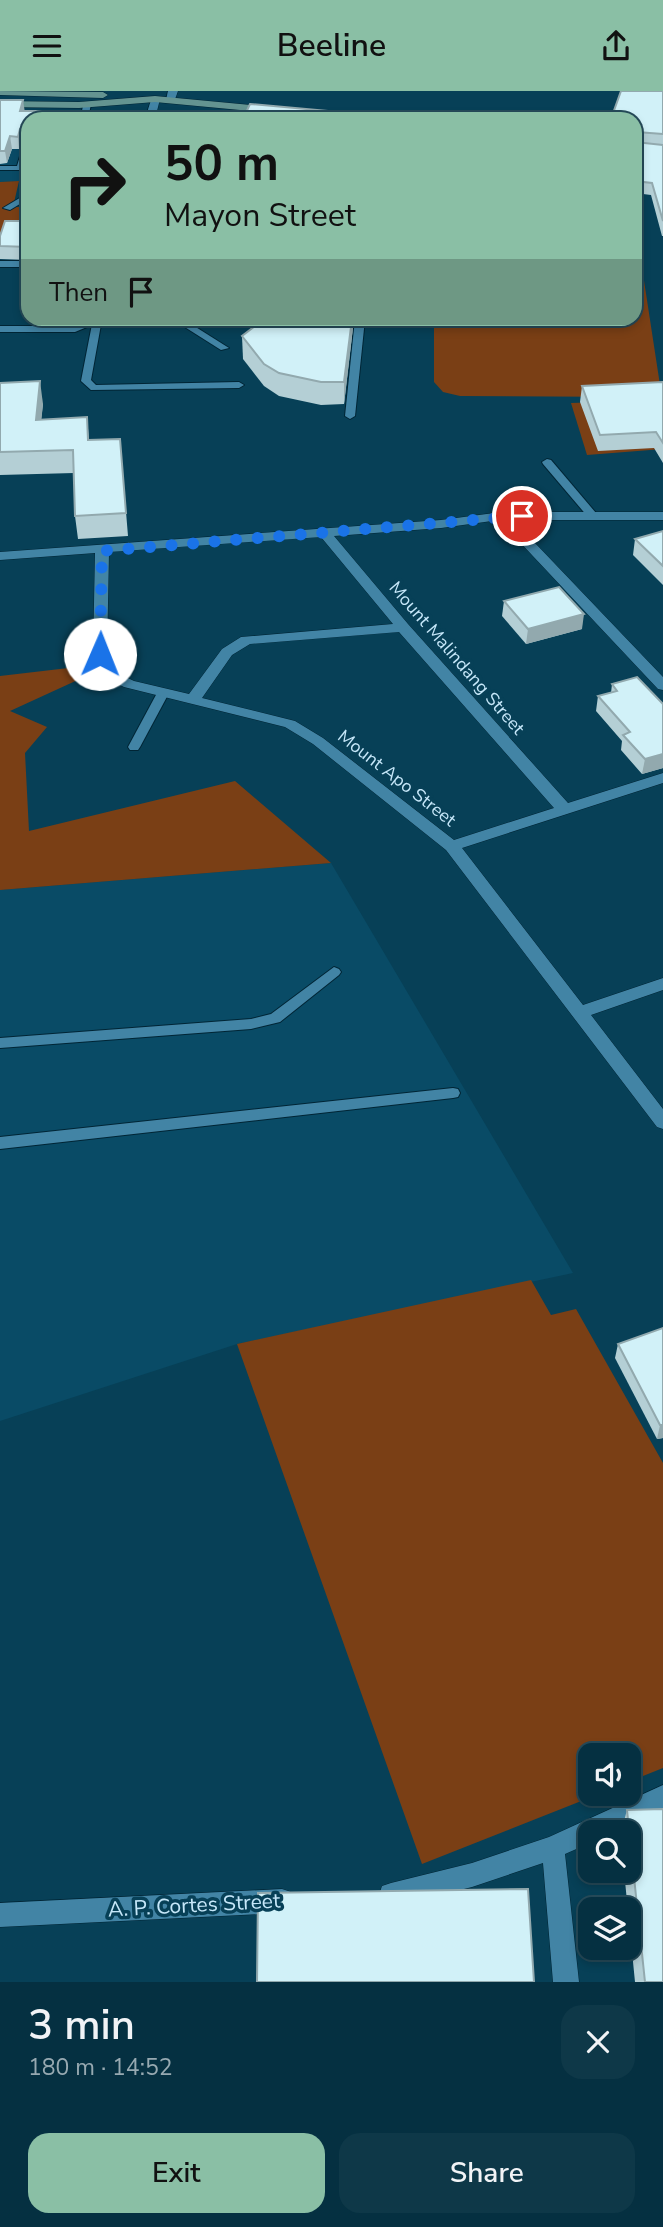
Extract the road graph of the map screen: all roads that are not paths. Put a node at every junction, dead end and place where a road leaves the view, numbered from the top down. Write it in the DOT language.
graph roads {
  1 [pos="0,92"];
  2 [pos="172,95"];
  3 [pos="84,97"];
  4 [pos="0,98"];
  5 [pos="150,99"];
  6 [pos="0,104"];
  7 [pos="279,111"];
  8 [pos="150,112"];
  9 [pos="0,168"];
  10 [pos="21,168"];
  11 [pos="21,201"];
  12 [pos="7,208"];
  13 [pos="0,264"];
  14 [pos="21,264"];
  15 [pos="82,326"];
  16 [pos="96,326"];
  17 [pos="188,326"];
  18 [pos="359,326"];
  19 [pos="0,329"];
  20 [pos="224,348"];
  21 [pos="239,384"];
  22 [pos="350,416"];
  23 [pos="547,462"];
  24 [pos="592,515"];
  25 [pos="502,516"];
  26 [pos="663,516"];
  27 [pos="324,532"];
  28 [pos="102,551"];
  29 [pos="0,557"];
  30 [pos="403,627"];
  31 [pos="663,686"];
  32 [pos="163,693"];
  33 [pos="193,699"];
  34 [pos="134,747"];
  35 [pos="663,778"];
  36 [pos="563,808"];
  37 [pos="452,846"];
  38 [pos="334,972"];
  39 [pos="663,983"];
  40 [pos="580,1012"];
  41 [pos="0,1043"];
  42 [pos="453,1093"];
  43 [pos="663,1122"];
  44 [pos="0,1143"];
  45 [pos="663,1797"];
  46 [pos="552,1848"];
  47 [pos="371,1896"];
  48 [pos="302,1900"];
  49 [pos="0,1915"];
  50 [pos="566,1982"];
  1 -- 3 [label="main road"];
  2 -- 5 [label="main road"];
  2 -- 7 [label="main road"];
  3 -- 4 [label="main road"];
  3 -- 5 [label="main road"];
  3 -- 6 [label="main road"];
  5 -- 8 [label="street"];
  9 -- 10 [label="lane"];
  11 -- 12 [label="lane"];
  13 -- 14 [label="lane"];
  15 -- 19 [label="lane"];
  16 -- 21 [label="lane"];
  17 -- 20 [label="lane"];
  18 -- 22 [label="lane"];
  23 -- 24 [label="lane"];
  24 -- 25 [label="street"];
  24 -- 26 [label="street"];
  25 -- 27 [label="street"];
  25 -- 31 [label="street"];
  27 -- 28 [label="street"];
  27 -- 30 [label="street, Mount Malindang Street"];
  28 -- 29 [label="street"];
  28 -- 32 [label="street, Mount Apo Street"];
  30 -- 33 [label="street"];
  30 -- 36 [label="street, Mount Malindang Street"];
  32 -- 33 [label="street, Mount Apo Street"];
  32 -- 34 [label="lane"];
  33 -- 37 [label="street, Mount Apo Street"];
  35 -- 36 [label="street"];
  36 -- 37 [label="street"];
  37 -- 40 [label="street, Mount Apo Street"];
  38 -- 41 [label="lane"];
  39 -- 40 [label="street"];
  40 -- 43 [label="street, Mount Apo Street"];
  42 -- 44 [label="lane"];
  45 -- 46 [label="street"];
  46 -- 47 [label="street"];
  46 -- 50 [label="street"];
  48 -- 49 [label="street, A. P. Cortes Street"];
}
